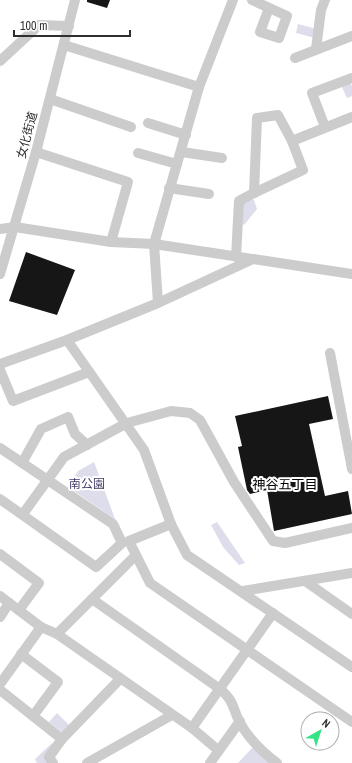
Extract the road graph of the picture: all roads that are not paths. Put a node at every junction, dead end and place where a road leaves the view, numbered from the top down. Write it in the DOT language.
graph roads {
  1 [pos="75,0"];
  2 [pos="252,0"];
  3 [pos="325,0"];
  4 [pos="229,2"];
  5 [pos="269,8"];
  6 [pos="69,26"];
  7 [pos="352,36"];
  8 [pos="64,45"];
  9 [pos="316,50"];
  10 [pos="295,58"];
  11 [pos="0,61"];
  12 [pos="352,78"];
  13 [pos="199,87"];
  14 [pos="50,99"];
  15 [pos="352,117"];
  16 [pos="148,123"];
  17 [pos="131,127"];
  18 [pos="325,127"];
  19 [pos="186,135"];
  20 [pos="292,141"];
  21 [pos="36,152"];
  22 [pos="182,152"];
  23 [pos="138,153"];
  24 [pos="222,158"];
  25 [pos="177,164"];
  26 [pos="169,188"];
  27 [pos="254,193"];
  28 [pos="209,194"];
  29 [pos="15,227"];
  30 [pos="0,229"];
  31 [pos="111,242"];
  32 [pos="154,244"];
  33 [pos="236,256"];
  34 [pos="254,259"];
  35 [pos="0,274"];
  36 [pos="352,274"];
  37 [pos="158,303"];
  38 [pos="67,340"];
  39 [pos="330,353"];
  40 [pos="0,364"];
  41 [pos="0,370"];
  42 [pos="89,372"];
  43 [pos="127,423"];
  44 [pos="87,445"];
  45 [pos="0,448"];
  46 [pos="22,463"];
  47 [pos="352,469"];
  48 [pos="47,480"];
  49 [pos="0,499"];
  50 [pos="23,514"];
  51 [pos="171,524"];
  52 [pos="352,528"];
  53 [pos="0,554"];
  54 [pos="136,556"];
  55 [pos="352,573"];
  56 [pos="305,581"];
  57 [pos="243,591"];
  58 [pos="0,596"];
  59 [pos="92,600"];
  60 [pos="9,603"];
  61 [pos="19,610"];
  62 [pos="273,613"];
  63 [pos="352,614"];
  64 [pos="0,617"];
  65 [pos="41,627"];
  66 [pos="57,634"];
  67 [pos="247,650"];
  68 [pos="21,654"];
  69 [pos="352,667"];
  70 [pos="120,679"];
  71 [pos="1,680"];
  72 [pos="220,689"];
  73 [pos="0,690"];
  74 [pos="172,715"];
  75 [pos="33,716"];
  76 [pos="240,721"];
  77 [pos="352,722"];
  78 [pos="192,728"];
  79 [pos="62,739"];
  80 [pos="218,750"];
  81 [pos="53,763"];
  82 [pos="87,763"];
  83 [pos="210,763"];
  84 [pos="276,763"];
  1 -- 6 [label="street, 女化街道"];
  2 -- 5 [label="street"];
  3 -- 9 [label="street"];
  4 -- 13 [label="street"];
  6 -- 8 [label="street, 女化街道"];
  6 -- 11 [label="street"];
  7 -- 9 [label="street"];
  8 -- 13 [label="street"];
  8 -- 14 [label="street, 女化街道"];
  9 -- 10 [label="street"];
  12 -- 18 [label="street"];
  13 -- 19 [label="street"];
  14 -- 17 [label="street"];
  14 -- 21 [label="street, 女化街道"];
  15 -- 18 [label="street"];
  16 -- 19 [label="street"];
  18 -- 20 [label="street"];
  19 -- 22 [label="street"];
  20 -- 27 [label="street"];
  20 -- 27 [label="street"];
  21 -- 29 [label="street, 女化街道"];
  21 -- 31 [label="street"];
  22 -- 24 [label="street"];
  22 -- 25 [label="street"];
  23 -- 25 [label="street"];
  25 -- 26 [label="street"];
  26 -- 28 [label="street"];
  26 -- 32 [label="street"];
  27 -- 33 [label="street"];
  29 -- 30 [label="street"];
  29 -- 31 [label="street"];
  29 -- 35 [label="street, 女化街道"];
  31 -- 32 [label="street"];
  32 -- 33 [label="street"];
  32 -- 37 [label="street"];
  33 -- 34 [label="street"];
  34 -- 36 [label="street"];
  34 -- 37 [label="street"];
  37 -- 38 [label="street"];
  38 -- 40 [label="street"];
  38 -- 42 [label="street"];
  39 -- 47 [label="street"];
  41 -- 42 [label="street"];
  42 -- 43 [label="street"];
  43 -- 44 [label="street"];
  43 -- 51 [label="street"];
  43 -- 52 [label="street"];
  44 -- 46 [label="street"];
  44 -- 48 [label="street"];
  45 -- 46 [label="street"];
  46 -- 48 [label="street"];
  48 -- 50 [label="street"];
  48 -- 50 [label="street"];
  49 -- 50 [label="street"];
  51 -- 54 [label="street"];
  51 -- 57 [label="street"];
  53 -- 61 [label="street"];
  54 -- 59 [label="street"];
  54 -- 67 [label="street"];
  55 -- 56 [label="street"];
  56 -- 57 [label="street"];
  56 -- 63 [label="street"];
  57 -- 62 [label="street"];
  58 -- 60 [label="street"];
  59 -- 66 [label="street"];
  59 -- 72 [label="street"];
  60 -- 61 [label="street"];
  60 -- 64 [label="street"];
  61 -- 65 [label="street"];
  62 -- 67 [label="street"];
  62 -- 69 [label="street"];
  65 -- 66 [label="street"];
  65 -- 68 [label="street"];
  66 -- 70 [label="street"];
  67 -- 72 [label="street"];
  67 -- 77 [label="street"];
  68 -- 71 [label="street"];
  68 -- 75 [label="street"];
  70 -- 74 [label="street"];
  70 -- 79 [label="street"];
  72 -- 76 [label="street"];
  72 -- 78 [label="street"];
  73 -- 75 [label="street"];
  74 -- 78 [label="street"];
  74 -- 82 [label="street"];
  75 -- 79 [label="street"];
  76 -- 80 [label="street"];
  76 -- 84 [label="street"];
  78 -- 80 [label="street"];
  79 -- 81 [label="street"];
  80 -- 83 [label="street"];
}
